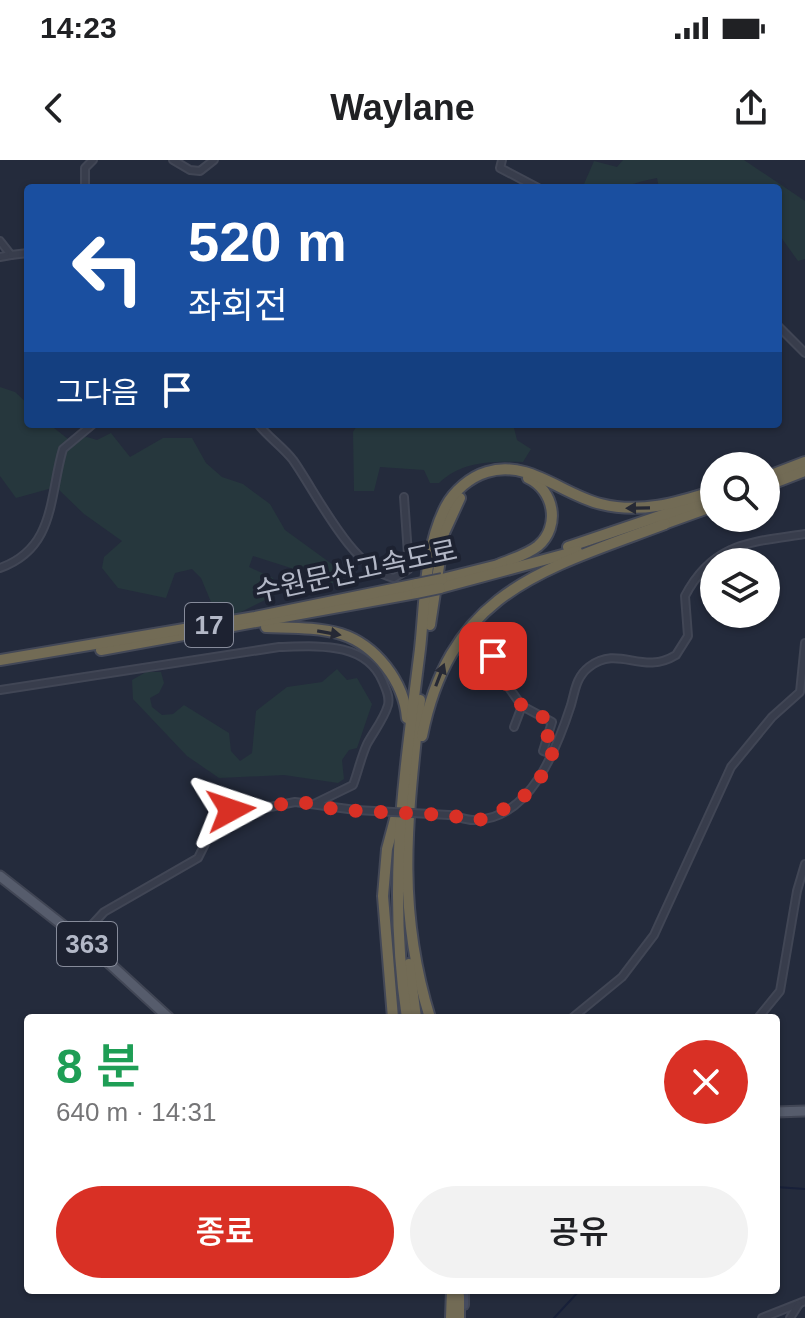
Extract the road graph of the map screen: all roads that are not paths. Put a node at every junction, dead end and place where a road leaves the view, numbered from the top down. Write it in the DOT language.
graph roads {
  1 [pos="93,160"];
  2 [pos="173,160"];
  3 [pos="214,160"];
  4 [pos="502,160"];
  5 [pos="85,184"];
  6 [pos="530,184"];
  7 [pos="0,241"];
  8 [pos="24,253"];
  9 [pos="11,255"];
  10 [pos="0,257"];
  11 [pos="782,330"];
  12 [pos="805,353"];
  13 [pos="88,428"];
  14 [pos="262,428"];
  15 [pos="805,461"];
  16 [pos="780,470"];
  17 [pos="805,471"];
  18 [pos="780,481"];
  19 [pos="404,497"];
  20 [pos="700,497"];
  21 [pos="700,499"];
  22 [pos="700,511"];
  23 [pos="665,524"];
  24 [pos="805,534"];
  25 [pos="498,565"];
  26 [pos="0,568"];
  27 [pos="441,583"];
  28 [pos="417,589"];
  29 [pos="252,626"];
  30 [pos="805,643"];
  31 [pos="493,656"];
  32 [pos="0,663"];
  33 [pos="0,690"];
  34 [pos="522,706"];
  35 [pos="514,727"];
  36 [pos="552,754"];
  37 [pos="404,769"];
  38 [pos="405,801"];
  39 [pos="314,804"];
  40 [pos="407,834"];
  41 [pos="405,855"];
  42 [pos="805,864"];
  43 [pos="0,876"];
  44 [pos="80,938"];
  45 [pos="165,1014"];
  46 [pos="393,1014"];
  47 [pos="406,1014"];
  48 [pos="414,1014"];
  49 [pos="415,1014"];
  50 [pos="430,1014"];
  51 [pos="430,1014"];
  52 [pos="576,1014"];
  53 [pos="761,1014"];
  54 [pos="805,1111"];
  55 [pos="780,1112"];
  56 [pos="449,1294"];
  57 [pos="461,1294"];
  58 [pos="802,1302"];
  59 [pos="449,1318"];
  60 [pos="461,1318"];
  61 [pos="762,1318"];
  62 [pos="790,1318"];
  1 -- 5 [label="street"];
  2 -- 3 [label="street"];
  4 -- 6 [label="street"];
  7 -- 9 [label="street"];
  8 -- 9 [label="street"];
  9 -- 10 [label="street"];
  11 -- 12 [label="street"];
  13 -- 26 [label="street"];
  14 -- 19 [label="street"];
  15 -- 16 [label="highway"];
  17 -- 18 [label="highway"];
  20 -- 37 [label="highway, one-way"];
  21 -- 25 [label="highway, 수원문산고속도로 / 17"];
  22 -- 23 [label="highway, 수원문산고속도로 / 17"];
  23 -- 27 [label="highway, 수원문산고속도로 / 17"];
  38 -- 23 [label="highway, one-way"];
  24 -- 36 [label="street"];
  25 -- 27 [label="highway, 수원문산고속도로 / 17"];
  25 -- 38 [label="highway"];
  27 -- 28 [label="highway, 수원문산고속도로 / 17, bridge"];
  28 -- 29 [label="highway, 수원문산고속도로 / 17"];
  28 -- 32 [label="highway, 수원문산고속도로 / 17"];
  29 -- 32 [label="highway, 수원문산고속도로 / 17"];
  29 -- 37 [label="highway, one-way"];
  30 -- 52 [label="street"];
  31 -- 34 [label="street"];
  33 -- 39 [label="street"];
  34 -- 35 [label="street"];
  34 -- 36 [label="street"];
  36 -- 39 [label="street, bridge"];
  37 -- 38 [label="highway"];
  38 -- 40 [label="highway"];
  38 -- 46 [label="highway"];
  38 -- 47 [label="highway"];
  39 -- 44 [label="street"];
  40 -- 41 [label="highway"];
  40 -- 48 [label="highway"];
  40 -- 50 [label="highway"];
  41 -- 49 [label="highway"];
  41 -- 51 [label="highway"];
  42 -- 53 [label="street"];
  43 -- 44 [label="main road, 363"];
  44 -- 45 [label="main road, 363"];
  54 -- 55 [label="main road"];
  56 -- 59 [label="highway"];
  57 -- 60 [label="highway"];
  58 -- 61 [label="street"];
  58 -- 62 [label="street"];
}
